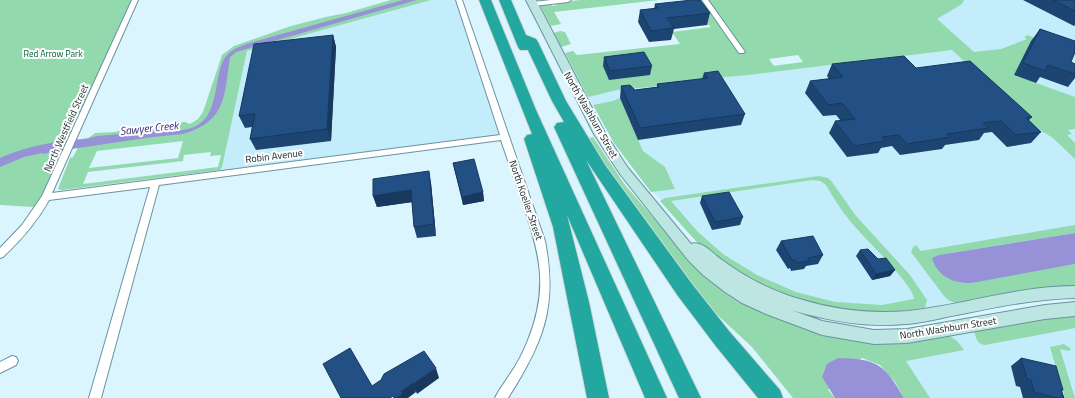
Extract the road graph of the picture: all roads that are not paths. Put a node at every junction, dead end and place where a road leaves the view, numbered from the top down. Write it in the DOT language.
graph roads {
  1 [pos="135,0"];
  2 [pos="459,0"];
  3 [pos="485,0"];
  4 [pos="505,0"];
  5 [pos="568,0"];
  6 [pos="705,0"];
  7 [pos="532,2"];
  8 [pos="520,36"];
  9 [pos="741,52"];
  10 [pos="529,110"];
  11 [pos="504,137"];
  12 [pos="155,183"];
  13 [pos="46,197"];
  14 [pos="666,222"];
  15 [pos="0,254"];
  16 [pos="1075,292"];
  17 [pos="1075,309"];
  18 [pos="12,361"];
  19 [pos="0,368"];
  20 [pos="95,398"];
  21 [pos="502,398"];
  22 [pos="598,398"];
  23 [pos="656,398"];
  24 [pos="690,398"];
  25 [pos="772,398"];
  1 -- 13 [label="street, North Westfield Street"];
  2 -- 11 [label="street, North Koeller Street"];
  3 -- 10 [label="highway"];
  4 -- 8 [label="highway"];
  5 -- 7 [label="street"];
  6 -- 9 [label="street"];
  7 -- 14 [label="street, North Washburn Street"];
  8 -- 24 [label="highway"];
  8 -- 25 [label="highway"];
  10 -- 22 [label="highway"];
  10 -- 23 [label="highway"];
  11 -- 12 [label="street, Robin Avenue"];
  11 -- 21 [label="street, North Koeller Street"];
  12 -- 13 [label="street, Robin Avenue"];
  12 -- 20 [label="street"];
  13 -- 15 [label="street, North Westfield Street"];
  14 -- 16 [label="street, North Washburn Street"];
  14 -- 17 [label="street, North Washburn Street"];
  18 -- 19 [label="street"];
}
